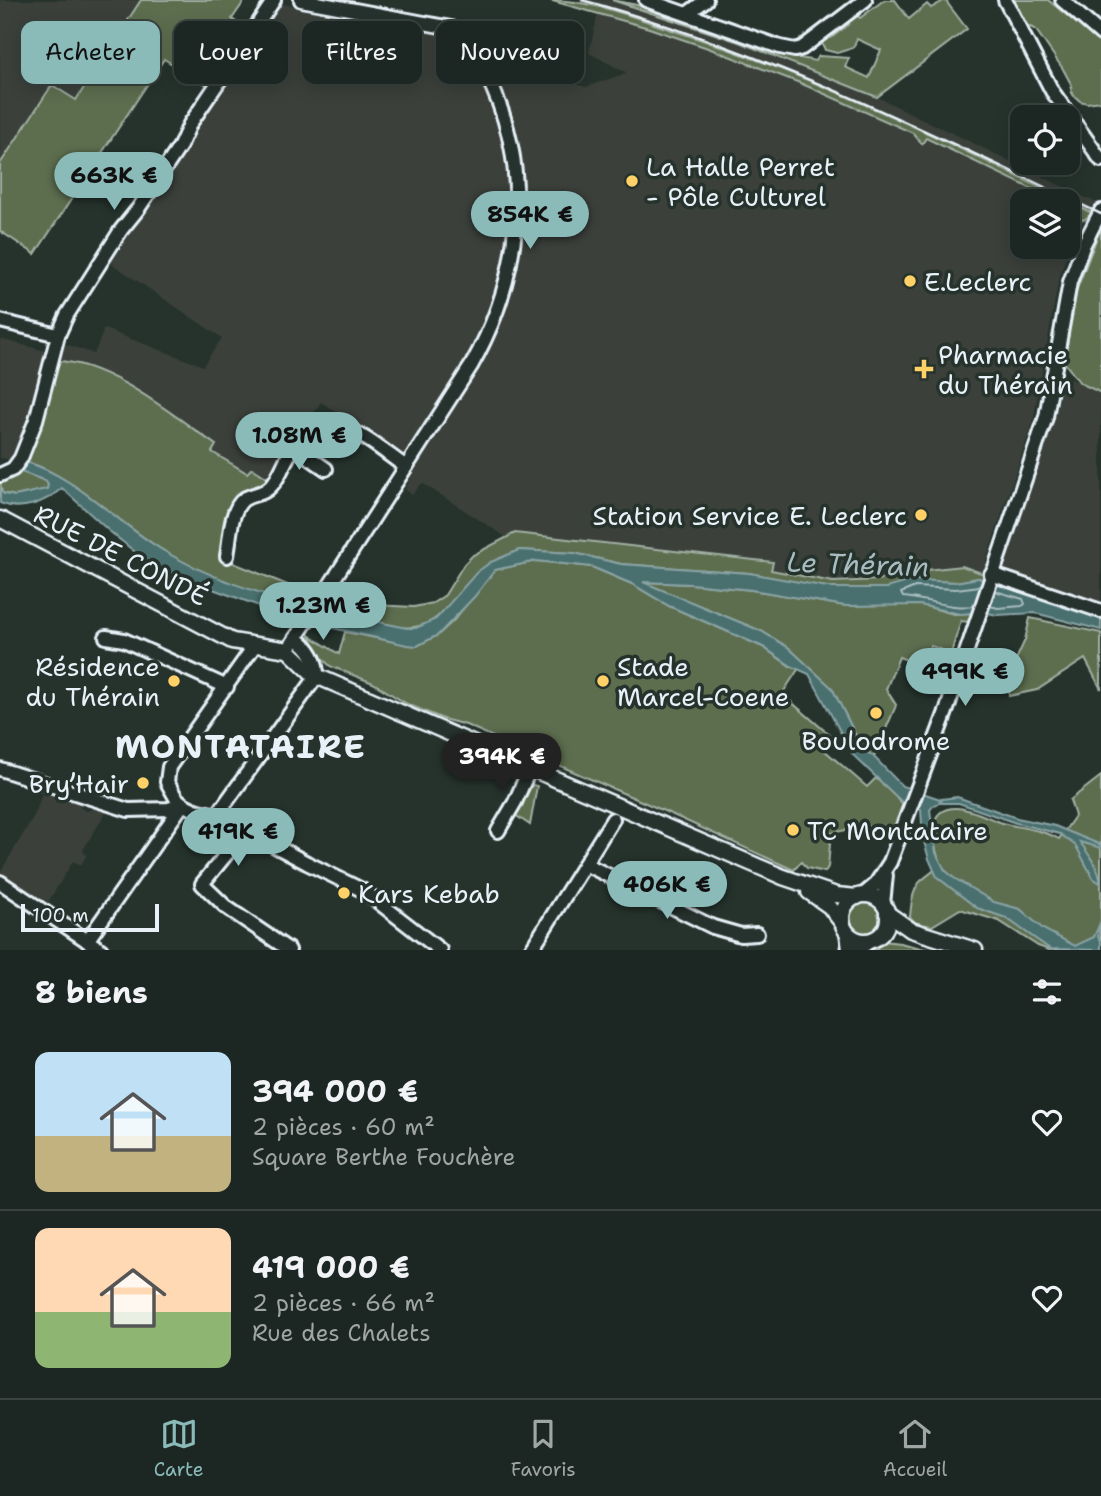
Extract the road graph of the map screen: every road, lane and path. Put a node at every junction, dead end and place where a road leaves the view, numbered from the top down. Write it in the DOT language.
graph roads {
  1 [pos="274,0"];
  2 [pos="301,0"];
  3 [pos="646,0"];
  4 [pos="706,0"];
  5 [pos="864,0"];
  6 [pos="1005,0"];
  7 [pos="1062,0"];
  8 [pos="688,13"];
  9 [pos="1101,34"];
  10 [pos="1101,160"];
  11 [pos="1101,211"];
  12 [pos="0,321"];
  13 [pos="58,335"];
  14 [pos="294,447"];
  15 [pos="406,467"];
  16 [pos="326,468"];
  17 [pos="0,475"];
  18 [pos="4,523"];
  19 [pos="227,556"];
  20 [pos="990,576"];
  21 [pos="1101,611"];
  22 [pos="106,637"];
  23 [pos="292,644"];
  24 [pos="255,645"];
  25 [pos="317,676"];
  26 [pos="227,687"];
  27 [pos="530,768"];
  28 [pos="0,769"];
  29 [pos="183,804"];
  30 [pos="217,815"];
  31 [pos="612,818"];
  32 [pos="246,830"];
  33 [pos="498,831"];
  34 [pos="890,862"];
  35 [pos="584,864"];
  36 [pos="783,877"];
  37 [pos="0,882"];
  38 [pos="860,896"];
  39 [pos="885,909"];
  40 [pos="845,928"];
  41 [pos="757,934"];
  42 [pos="875,938"];
  43 [pos="86,941"];
  44 [pos="101,950"];
  45 [pos="289,950"];
  46 [pos="440,950"];
  47 [pos="531,950"];
  48 [pos="849,950"];
  49 [pos="858,950"];
  50 [pos="951,950"];
  51 [pos="975,950"];
  1 -- 13 [label="street"];
  2 -- 15 [label="street"];
  3 -- 8 [label="street"];
  4 -- 8 [label="street"];
  5 -- 8 [label="street"];
  6 -- 10 [label="street"];
  7 -- 9 [label="street"];
  11 -- 20 [label="street"];
  12 -- 13 [label="street"];
  13 -- 17 [label="street"];
  14 -- 15 [label="street"];
  14 -- 16 [label="street"];
  14 -- 19 [label="street"];
  15 -- 23 [label="street"];
  18 -- 24 [label="main road, RUE DE CONDÉ"];
  20 -- 21 [label="street"];
  20 -- 34 [label="street"];
  22 -- 26 [label="street"];
  23 -- 24 [label="main road, RUE DE CONDÉ"];
  23 -- 25 [label="main road"];
  24 -- 26 [label="street"];
  25 -- 27 [label="main road"];
  25 -- 30 [label="street"];
  26 -- 29 [label="street"];
  27 -- 33 [label="street"];
  27 -- 36 [label="main road"];
  28 -- 29 [label="street"];
  29 -- 30 [label="street"];
  29 -- 43 [label="street"];
  30 -- 32 [label="street"];
  31 -- 35 [label="street"];
  32 -- 45 [label="street"];
  32 -- 46 [label="street"];
  34 -- 38 [label="street"];
  34 -- 39 [label="street"];
  35 -- 41 [label="street"];
  35 -- 47 [label="street"];
  36 -- 38 [label="main road"];
  36 -- 40 [label="main road"];
  37 -- 43 [label="street"];
  38 -- 39 [label="main road"];
  38 -- 40 [label="main road"];
  39 -- 42 [label="main road"];
  39 -- 51 [label="main road"];
  40 -- 42 [label="main road"];
  40 -- 48 [label="street"];
  42 -- 49 [label="street"];
  42 -- 50 [label="main road"];
  43 -- 44 [label="street"];
}
